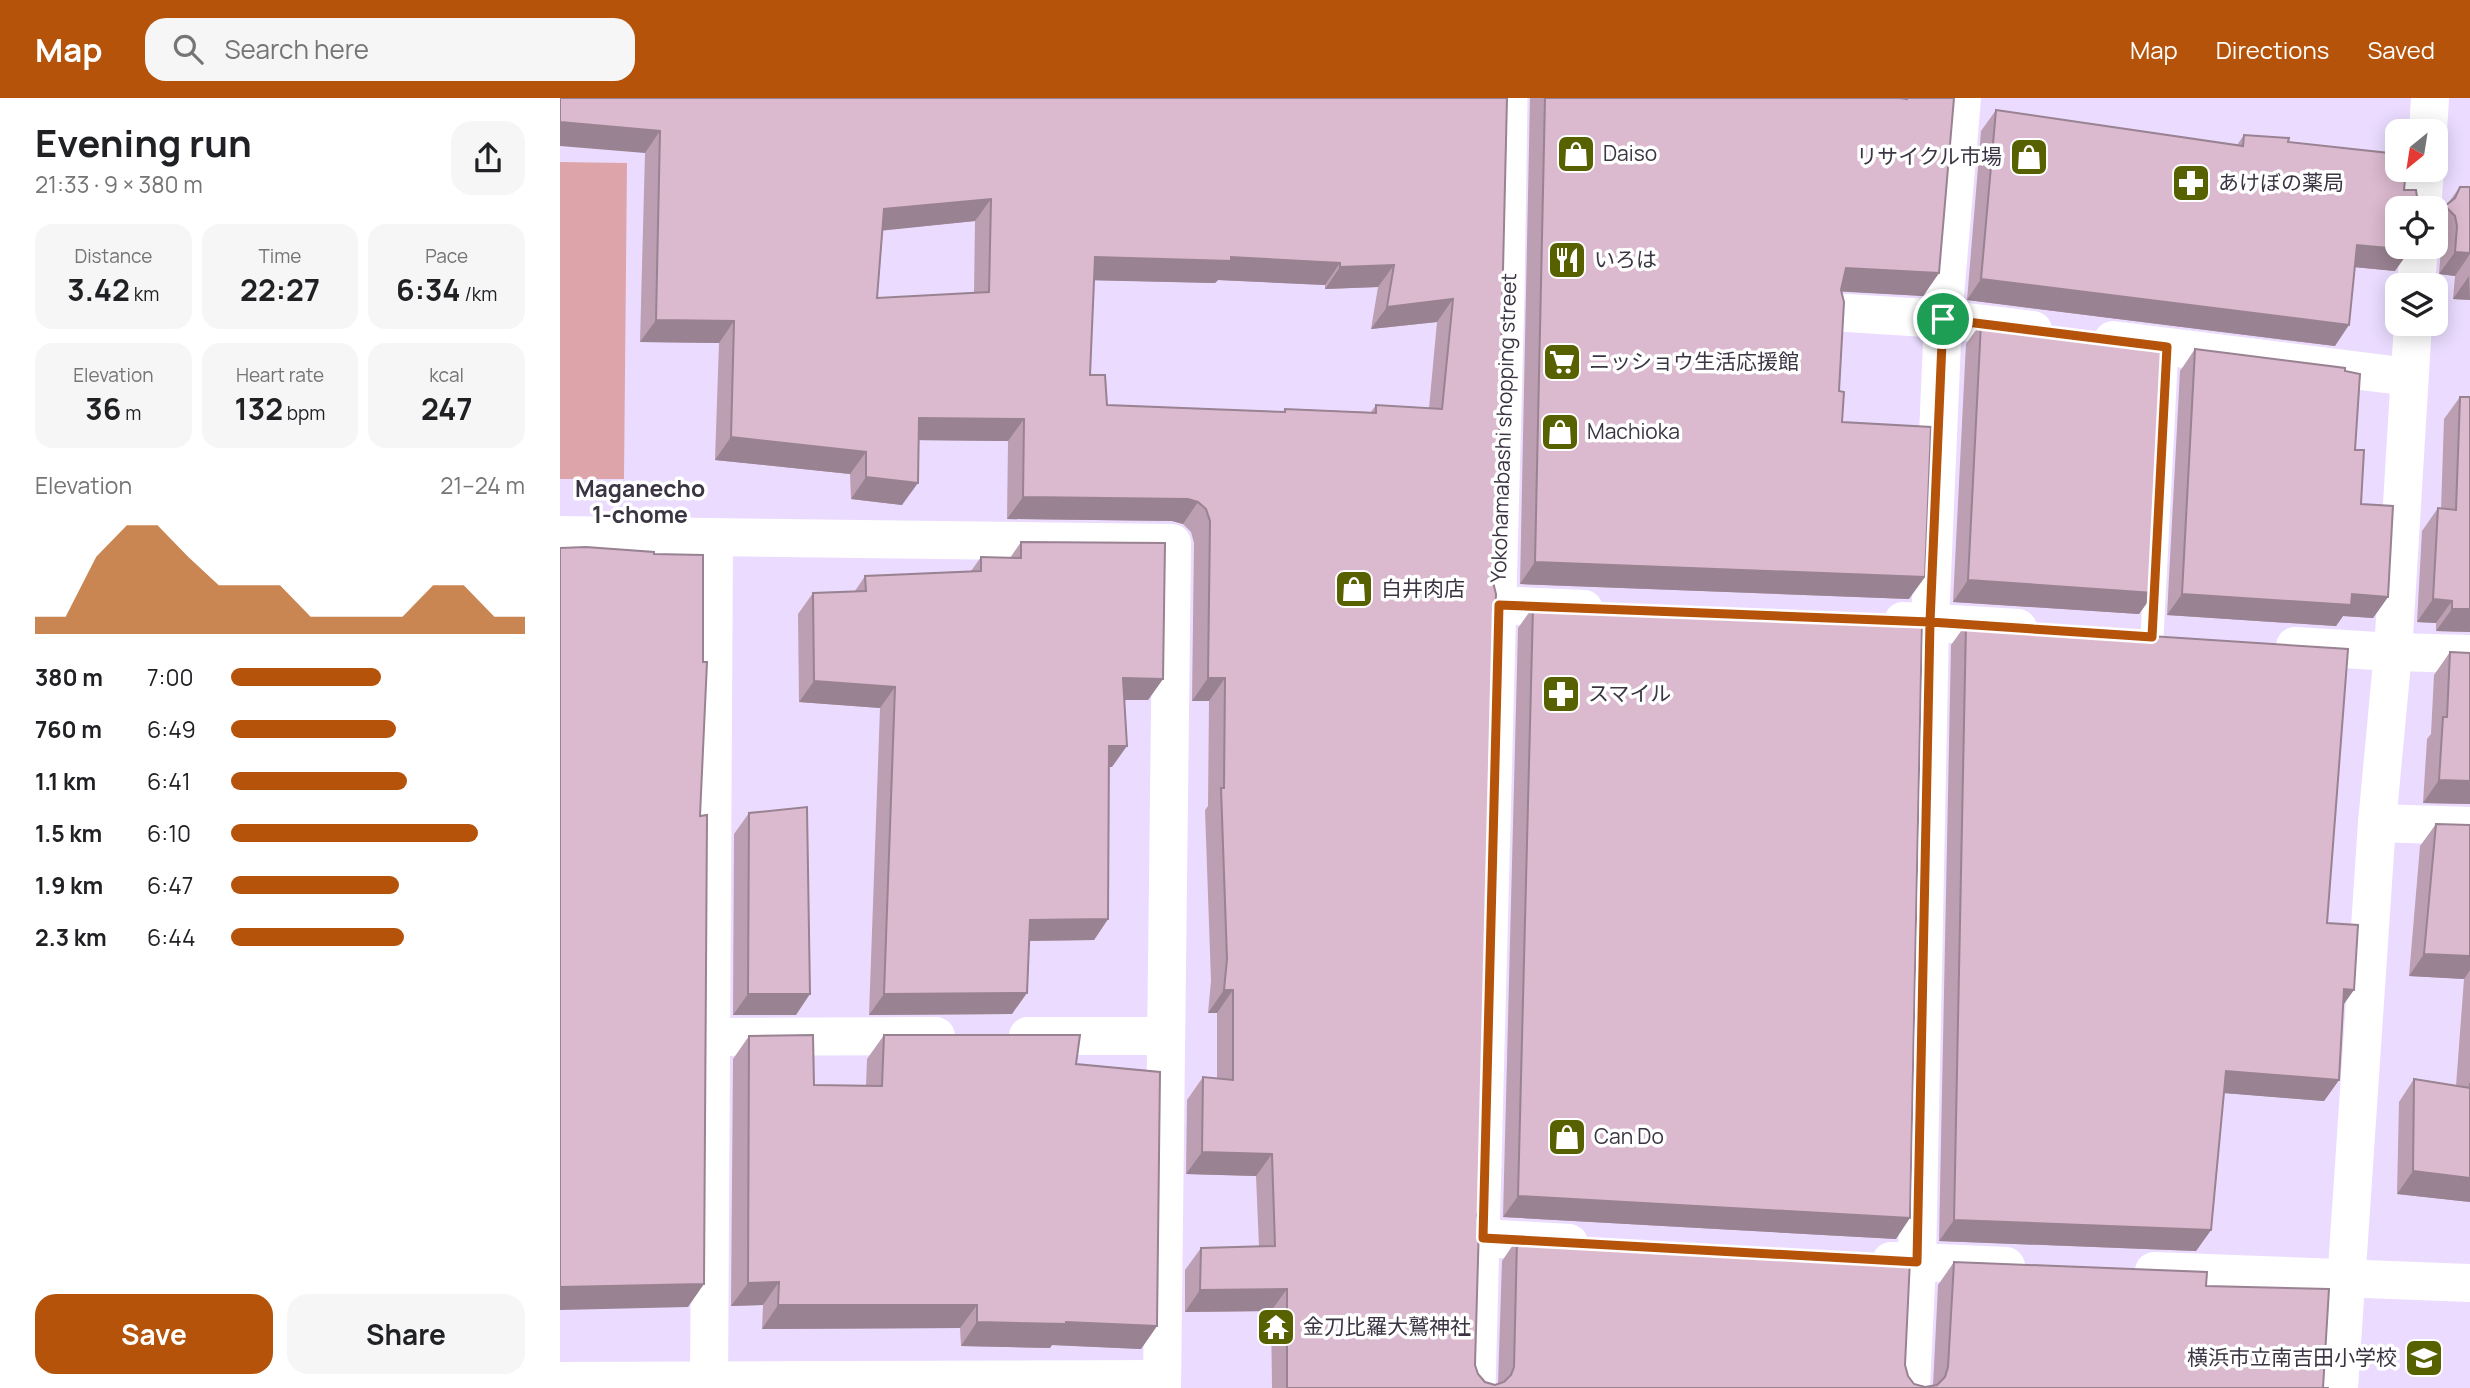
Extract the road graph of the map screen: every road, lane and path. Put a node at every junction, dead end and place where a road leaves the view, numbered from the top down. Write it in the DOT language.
graph roads {
  1 [pos="1511,98"];
  2 [pos="1962,98"];
  3 [pos="2430,98"];
  4 [pos="2429,119"];
  5 [pos="1847,313"];
  6 [pos="1943,319"];
  7 [pos="2412,336"];
  8 [pos="2167,347"];
  9 [pos="2409,377"];
  10 [pos="560,536"];
  11 [pos="714,538"];
  12 [pos="1499,605"];
  13 [pos="1624,610"];
  14 [pos="1874,620"];
  15 [pos="1930,622"];
  16 [pos="2055,631"];
  17 [pos="2139,636"];
  18 [pos="2193,639"];
  19 [pos="2259,644"];
  20 [pos="2393,652"];
  21 [pos="2470,653"];
  22 [pos="2377,823"];
  23 [pos="2470,826"];
  24 [pos="1166,1035"];
  25 [pos="711,1037"];
  26 [pos="1483,1238"];
  27 [pos="1605,1245"];
  28 [pos="1863,1259"];
  29 [pos="1917,1262"];
  30 [pos="2042,1267"];
  31 [pos="2125,1270"];
  32 [pos="2347,1278"];
  33 [pos="2470,1283"];
  34 [pos="560,1381"];
  35 [pos="1163,1384"];
  36 [pos="709,1385"];
  37 [pos="1479,1388"];
  38 [pos="1912,1388"];
  39 [pos="2339,1388"];
  1 -- 12 [label="street, Yokohamabashi shopping street"];
  2 -- 6 [label="street"];
  3 -- 4 [label="street"];
  5 -- 6 [label="street"];
  6 -- 8 [label="street"];
  6 -- 15 [label="street"];
  7 -- 9 [label="street"];
  8 -- 9 [label="street"];
  8 -- 17 [label="lane"];
  9 -- 20 [label="street"];
  10 -- 11 [label="street"];
  11 -- 24 [label="street"];
  11 -- 25 [label="street"];
  12 -- 13 [label="street"];
  12 -- 26 [label="street, Yokohamabashi shopping street"];
  14 -- 15 [label="street"];
  15 -- 16 [label="street"];
  15 -- 29 [label="street"];
  17 -- 18 [label="street"];
  19 -- 20 [label="street"];
  20 -- 21 [label="street"];
  20 -- 22 [label="street"];
  22 -- 23 [label="street"];
  22 -- 32 [label="street"];
  24 -- 25 [label="street"];
  24 -- 35 [label="street"];
  25 -- 36 [label="street"];
  26 -- 27 [label="street"];
  26 -- 37 [label="street, Yokohamabashi shopping street"];
  28 -- 29 [label="street"];
  29 -- 30 [label="street"];
  29 -- 38 [label="street"];
  31 -- 32 [label="street"];
  32 -- 33 [label="street"];
  32 -- 39 [label="street"];
  34 -- 36 [label="street"];
  35 -- 36 [label="street"];
}
